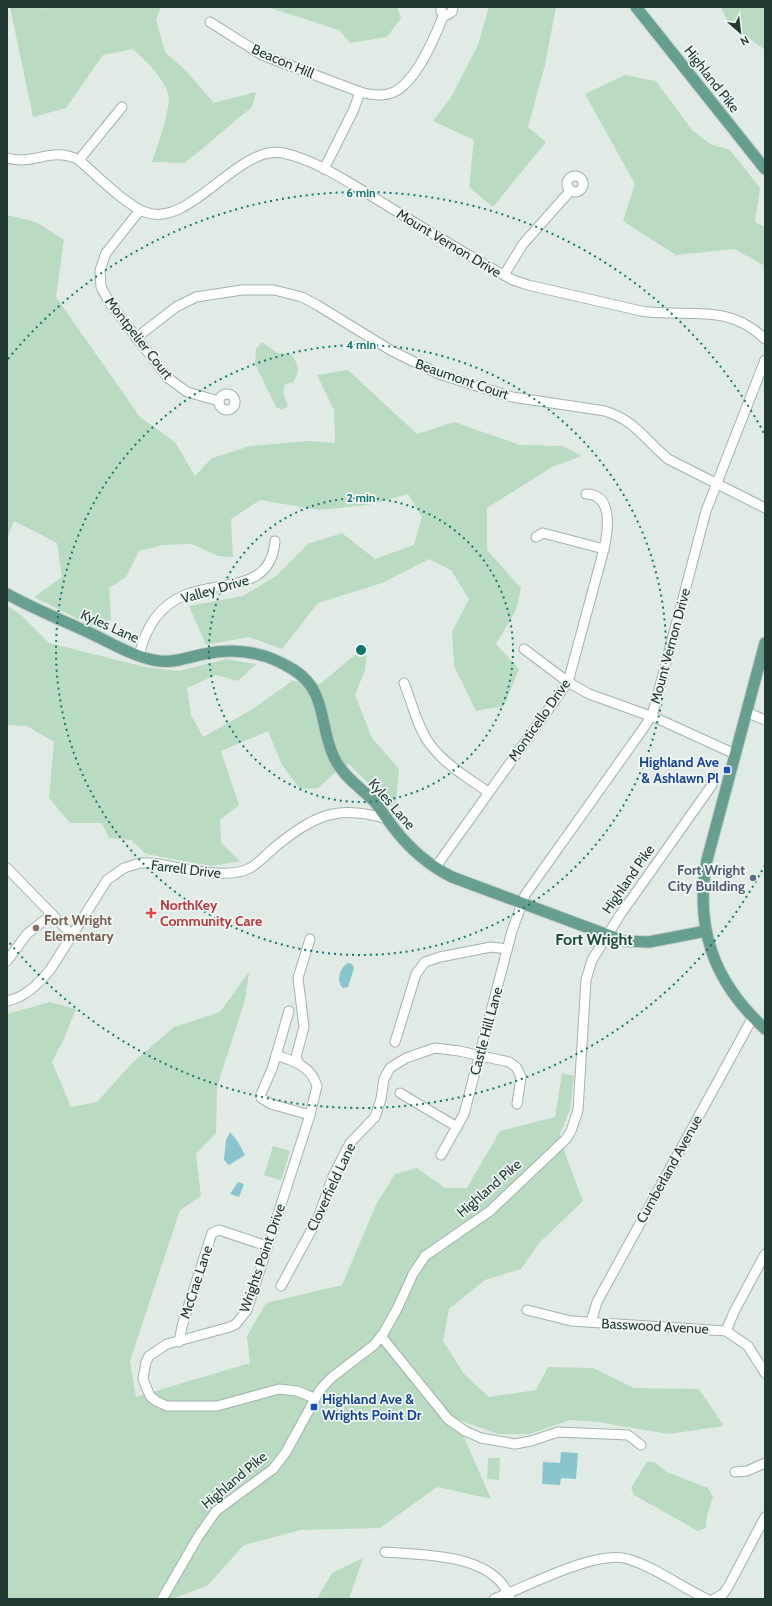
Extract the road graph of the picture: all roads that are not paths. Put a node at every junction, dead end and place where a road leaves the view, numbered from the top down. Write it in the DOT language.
graph roads {
  1 [pos="453,7"];
  2 [pos="636,7"];
  3 [pos="443,11"];
  4 [pos="210,22"];
  5 [pos="360,92"];
  6 [pos="122,107"];
  7 [pos="7,158"];
  8 [pos="79,160"];
  9 [pos="324,169"];
  10 [pos="765,169"];
  11 [pos="571,190"];
  12 [pos="140,210"];
  13 [pos="504,275"];
  14 [pos="136,338"];
  15 [pos="765,339"];
  16 [pos="765,360"];
  17 [pos="219,401"];
  18 [pos="717,484"];
  19 [pos="586,494"];
  20 [pos="765,508"];
  21 [pos="536,537"];
  22 [pos="275,541"];
  23 [pos="604,549"];
  24 [pos="7,594"];
  25 [pos="765,643"];
  26 [pos="524,649"];
  27 [pos="139,656"];
  28 [pos="568,682"];
  29 [pos="404,683"];
  30 [pos="746,712"];
  31 [pos="651,717"];
  32 [pos="765,720"];
  33 [pos="734,754"];
  34 [pos="712,785"];
  35 [pos="488,792"];
  36 [pos="387,819"];
  37 [pos="7,868"];
  38 [pos="435,868"];
  39 [pos="521,904"];
  40 [pos="52,914"];
  41 [pos="706,931"];
  42 [pos="72,935"];
  43 [pos="608,935"];
  44 [pos="310,939"];
  45 [pos="507,949"];
  46 [pos="7,961"];
  47 [pos="7,1001"];
  48 [pos="290,1011"];
  49 [pos="753,1017"];
  50 [pos="765,1028"];
  51 [pos="395,1042"];
  52 [pos="276,1055"];
  53 [pos="479,1056"];
  54 [pos="298,1062"];
  55 [pos="400,1093"];
  56 [pos="517,1104"];
  57 [pos="310,1116"];
  58 [pos="457,1127"];
  59 [pos="441,1155"];
  60 [pos="267,1246"];
  61 [pos="765,1254"];
  62 [pos="281,1286"];
  63 [pos="527,1310"];
  64 [pos="591,1322"];
  65 [pos="726,1331"];
  66 [pos="381,1336"];
  67 [pos="179,1342"];
  68 [pos="765,1373"];
  69 [pos="314,1398"];
  70 [pos="641,1445"];
  71 [pos="765,1463"];
  72 [pos="735,1472"];
  73 [pos="765,1517"];
  74 [pos="385,1552"];
  75 [pos="509,1596"];
  76 [pos="162,1599"];
  77 [pos="494,1599"];
  78 [pos="707,1599"];
  79 [pos="715,1599"];
  1 -- 3 [label="street, Beacon Hill"];
  2 -- 10 [label="main road, Highland Pike"];
  3 -- 5 [label="street, Beacon Hill"];
  4 -- 5 [label="street, Beacon Hill"];
  5 -- 9 [label="street"];
  6 -- 8 [label="street"];
  7 -- 8 [label="street, Mount Vernon Drive"];
  8 -- 12 [label="street, Mount Vernon Drive"];
  9 -- 12 [label="street, Mount Vernon Drive"];
  9 -- 13 [label="street, Mount Vernon Drive"];
  11 -- 13 [label="street"];
  12 -- 14 [label="street, Montpelier Court"];
  13 -- 15 [label="street, Mount Vernon Drive"];
  14 -- 17 [label="street, Montpelier Court"];
  14 -- 18 [label="street, Beaumont Court"];
  16 -- 18 [label="street, Mount Vernon Drive"];
  18 -- 20 [label="street, Beaumont Court"];
  18 -- 31 [label="street, Mount Vernon Drive"];
  19 -- 23 [label="street, Monticello Drive"];
  21 -- 23 [label="street"];
  22 -- 27 [label="street, Valley Drive"];
  23 -- 28 [label="street, Monticello Drive"];
  24 -- 27 [label="main road, Kyles Lane"];
  25 -- 30 [label="main road"];
  26 -- 28 [label="street"];
  27 -- 36 [label="main road, Kyles Lane"];
  28 -- 31 [label="street"];
  28 -- 35 [label="street, Monticello Drive"];
  29 -- 35 [label="street"];
  30 -- 32 [label="street"];
  30 -- 33 [label="main road"];
  31 -- 33 [label="street"];
  31 -- 39 [label="street, Mount Vernon Drive"];
  33 -- 41 [label="main road"];
  34 -- 43 [label="street, Highland Pike"];
  35 -- 38 [label="street, Monticello Drive"];
  36 -- 38 [label="main road, Kyles Lane"];
  36 -- 42 [label="street, Farrell Drive"];
  37 -- 40 [label="street"];
  38 -- 39 [label="main road, Kyles Lane"];
  39 -- 43 [label="main road, Kyles Lane"];
  39 -- 45 [label="street, Castle Hill Lane"];
  40 -- 42 [label="street"];
  40 -- 46 [label="street"];
  41 -- 43 [label="main road, Kyles Lane"];
  41 -- 49 [label="main road"];
  42 -- 47 [label="street, Farrell Drive"];
  43 -- 66 [label="street, Highland Pike"];
  44 -- 54 [label="street"];
  45 -- 51 [label="street"];
  45 -- 53 [label="street, Castle Hill Lane"];
  48 -- 52 [label="street"];
  49 -- 50 [label="main road"];
  49 -- 64 [label="street, Cumberland Avenue"];
  52 -- 54 [label="street, Wrights Point Drive"];
  52 -- 57 [label="street"];
  53 -- 56 [label="street, Cloverfield Lane"];
  53 -- 58 [label="street, Castle Hill Lane"];
  53 -- 62 [label="street, Cloverfield Lane"];
  54 -- 57 [label="street, Wrights Point Drive"];
  55 -- 58 [label="street"];
  57 -- 60 [label="street, Wrights Point Drive"];
  58 -- 59 [label="street, Castle Hill Lane"];
  60 -- 67 [label="street, Wrights Point Drive"];
  60 -- 67 [label="street, McCrae Lane"];
  61 -- 65 [label="street"];
  63 -- 64 [label="street, Basswood Avenue"];
  64 -- 65 [label="street, Basswood Avenue"];
  65 -- 68 [label="street, Basswood Avenue"];
  66 -- 69 [label="street, Highland Pike"];
  66 -- 70 [label="street"];
  67 -- 69 [label="street, Wrights Point Drive"];
  69 -- 76 [label="street, Highland Pike"];
  71 -- 72 [label="street"];
  73 -- 79 [label="street"];
  74 -- 75 [label="street"];
  75 -- 77 [label="street"];
  75 -- 78 [label="street"];
}
